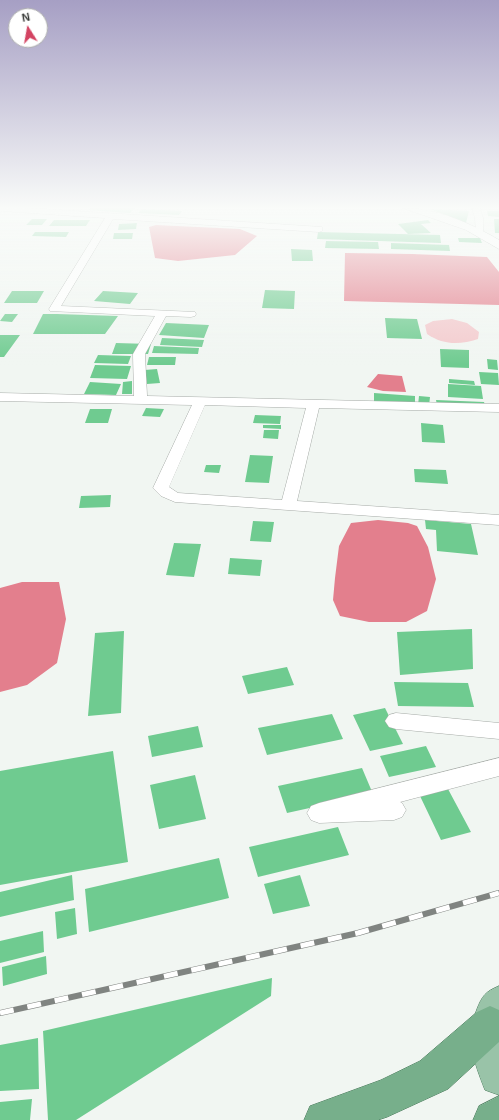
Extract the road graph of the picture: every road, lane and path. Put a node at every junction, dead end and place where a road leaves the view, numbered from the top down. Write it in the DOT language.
graph roads {
  1 [pos="83,260"];
  2 [pos="162,313"];
  3 [pos="191,314"];
  4 [pos="0,397"];
  5 [pos="141,400"];
  6 [pos="200,401"];
  7 [pos="313,404"];
  8 [pos="499,408"];
  9 [pos="288,506"];
  10 [pos="499,520"];
  11 [pos="396,721"];
  12 [pos="499,731"];
  13 [pos="499,767"];
  14 [pos="394,810"];
  15 [pos="495,1015"];
  16 [pos="499,1076"];
  17 [pos="499,1116"];
  18 [pos="324,1120"];
  19 [pos="493,1120"];
  1 -- 2 [label="street"];
  2 -- 3 [label="street"];
  2 -- 5 [label="street"];
  4 -- 5 [label="street"];
  5 -- 6 [label="street"];
  6 -- 7 [label="street"];
  6 -- 9 [label="street"];
  7 -- 8 [label="street"];
  7 -- 9 [label="street"];
  9 -- 10 [label="street"];
  11 -- 12 [label="street"];
  13 -- 14 [label="street"];
  15 -- 16 [label="main road"];
  15 -- 18 [label="highway"];
  17 -- 19 [label="highway"];
}
